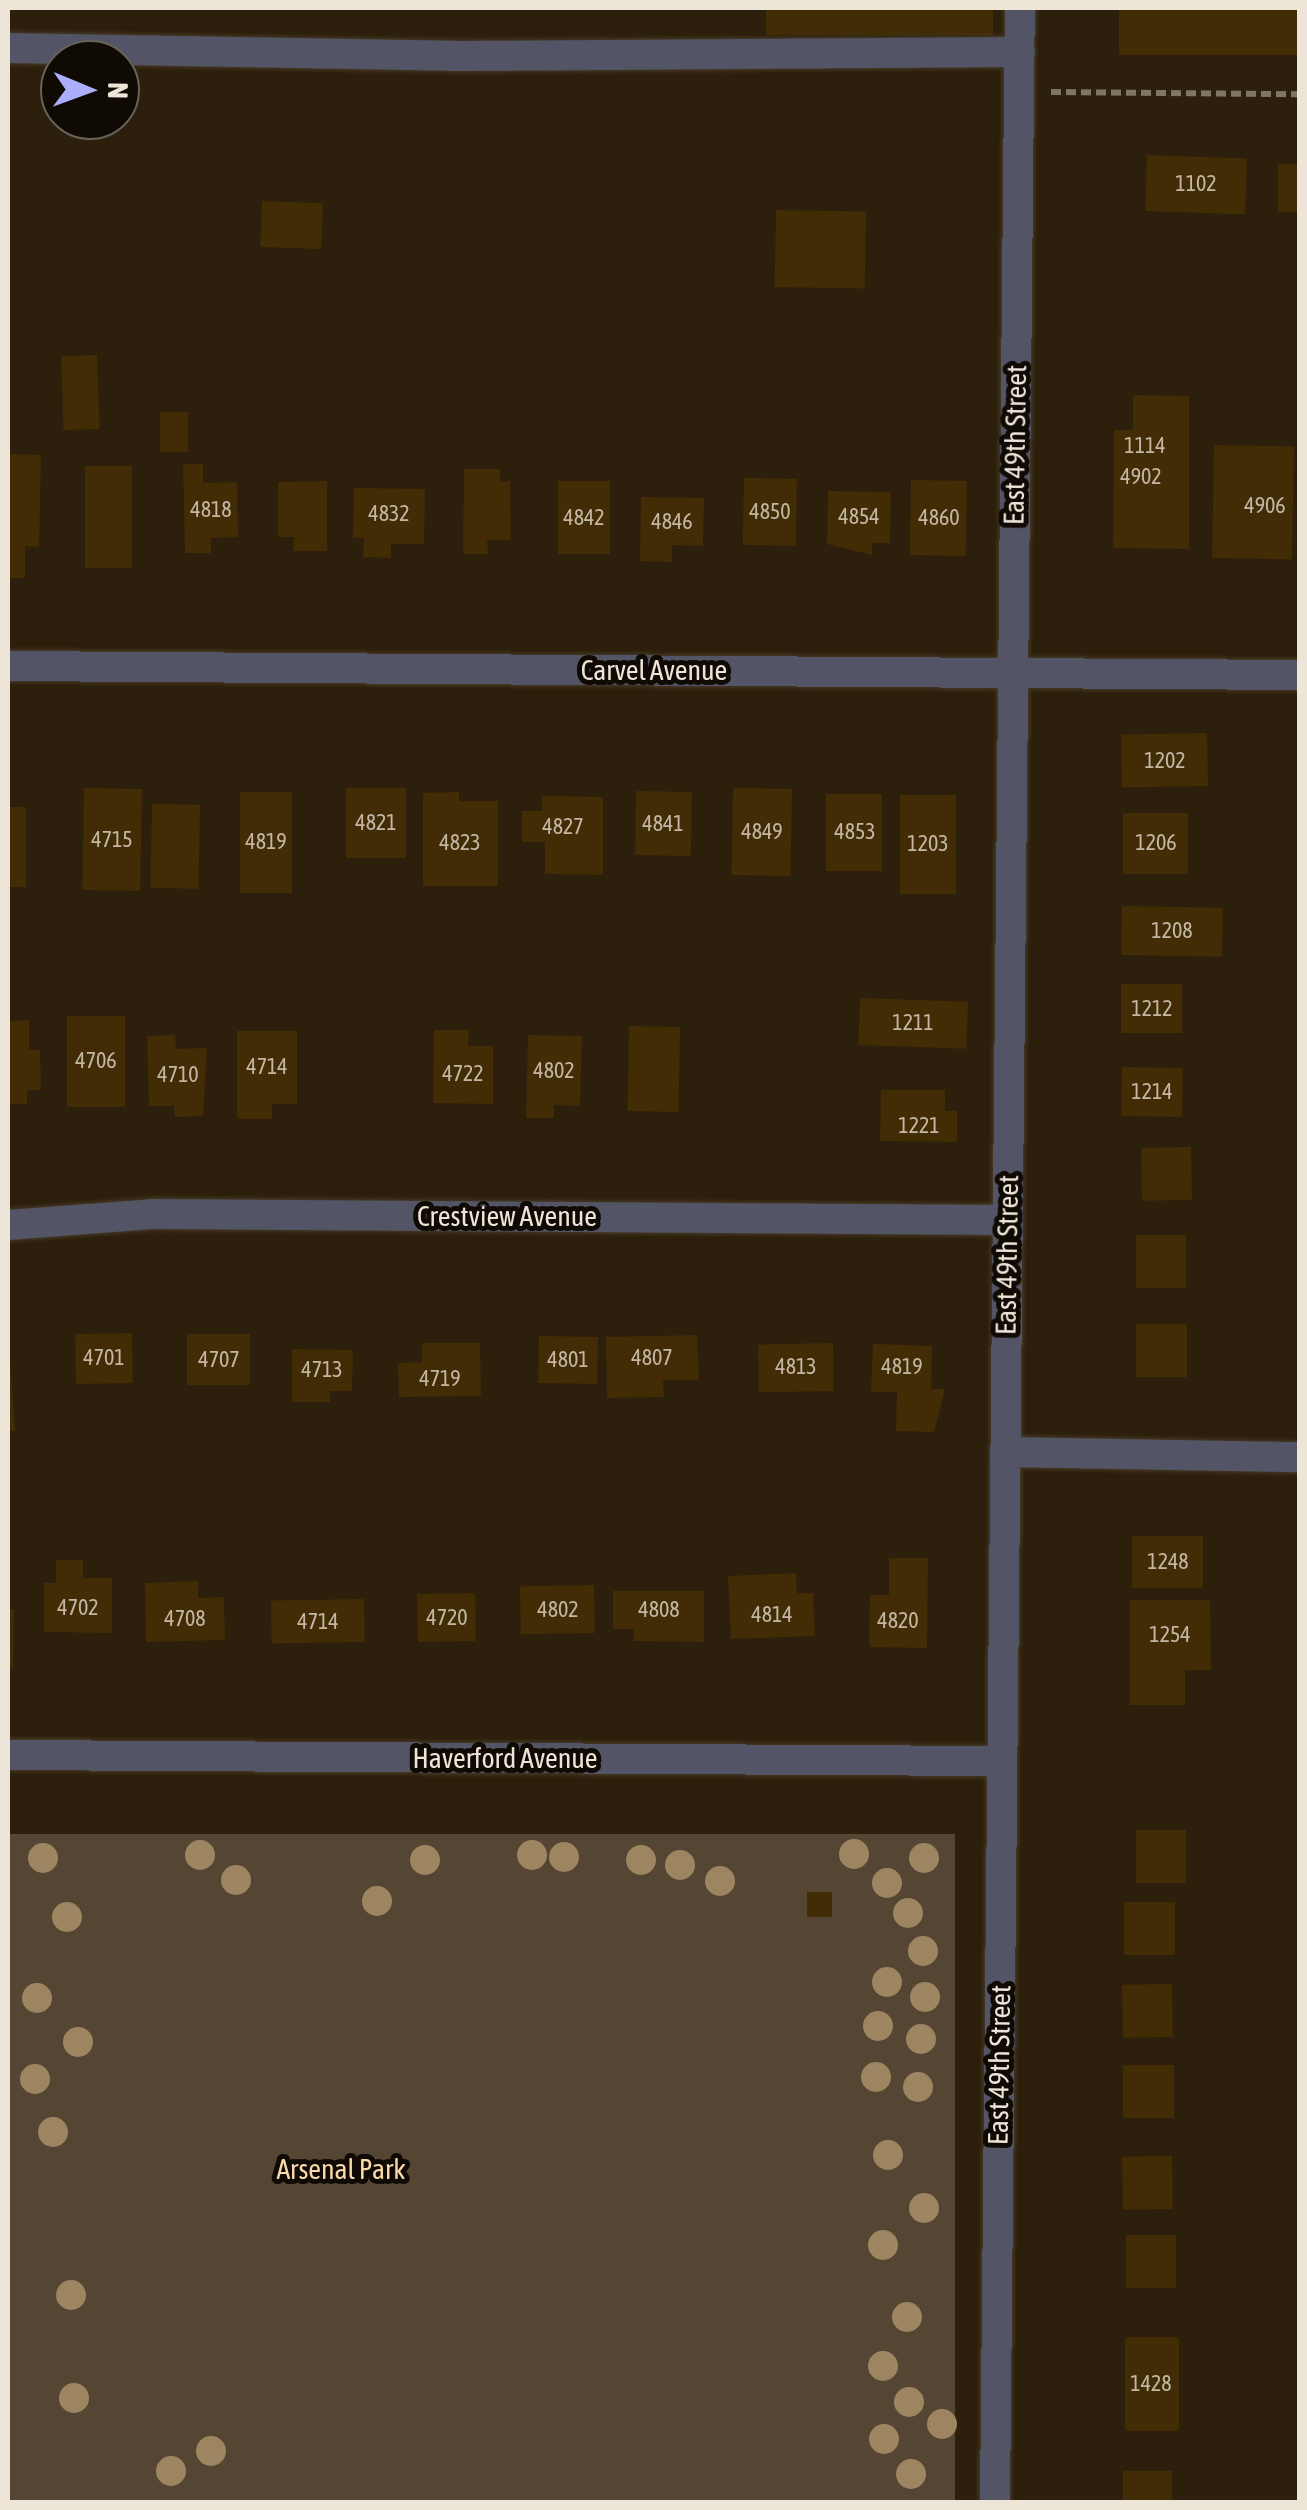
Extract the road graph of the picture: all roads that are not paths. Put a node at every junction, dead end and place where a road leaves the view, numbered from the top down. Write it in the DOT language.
graph roads {
  1 [pos="1020,8"];
  2 [pos="8,48"];
  3 [pos="1020,52"];
  4 [pos="8,666"];
  5 [pos="1013,673"];
  6 [pos="1300,676"];
  7 [pos="1008,1220"];
  8 [pos="8,1225"];
  9 [pos="1005,1452"];
  10 [pos="1300,1457"];
  11 [pos="8,1755"];
  12 [pos="1002,1761"];
  13 [pos="995,2502"];
  1 -- 3 [label="street, East 49th Street"];
  2 -- 3 [label="street"];
  3 -- 5 [label="street, East 49th Street"];
  4 -- 5 [label="street, Carvel Avenue"];
  5 -- 6 [label="street, Carvel Avenue"];
  5 -- 7 [label="street, East 49th Street"];
  7 -- 8 [label="street, Crestview Avenue"];
  7 -- 9 [label="street, East 49th Street"];
  9 -- 10 [label="street"];
  9 -- 12 [label="street, East 49th Street"];
  11 -- 12 [label="street, Haverford Avenue"];
  12 -- 13 [label="street, East 49th Street"];
}
